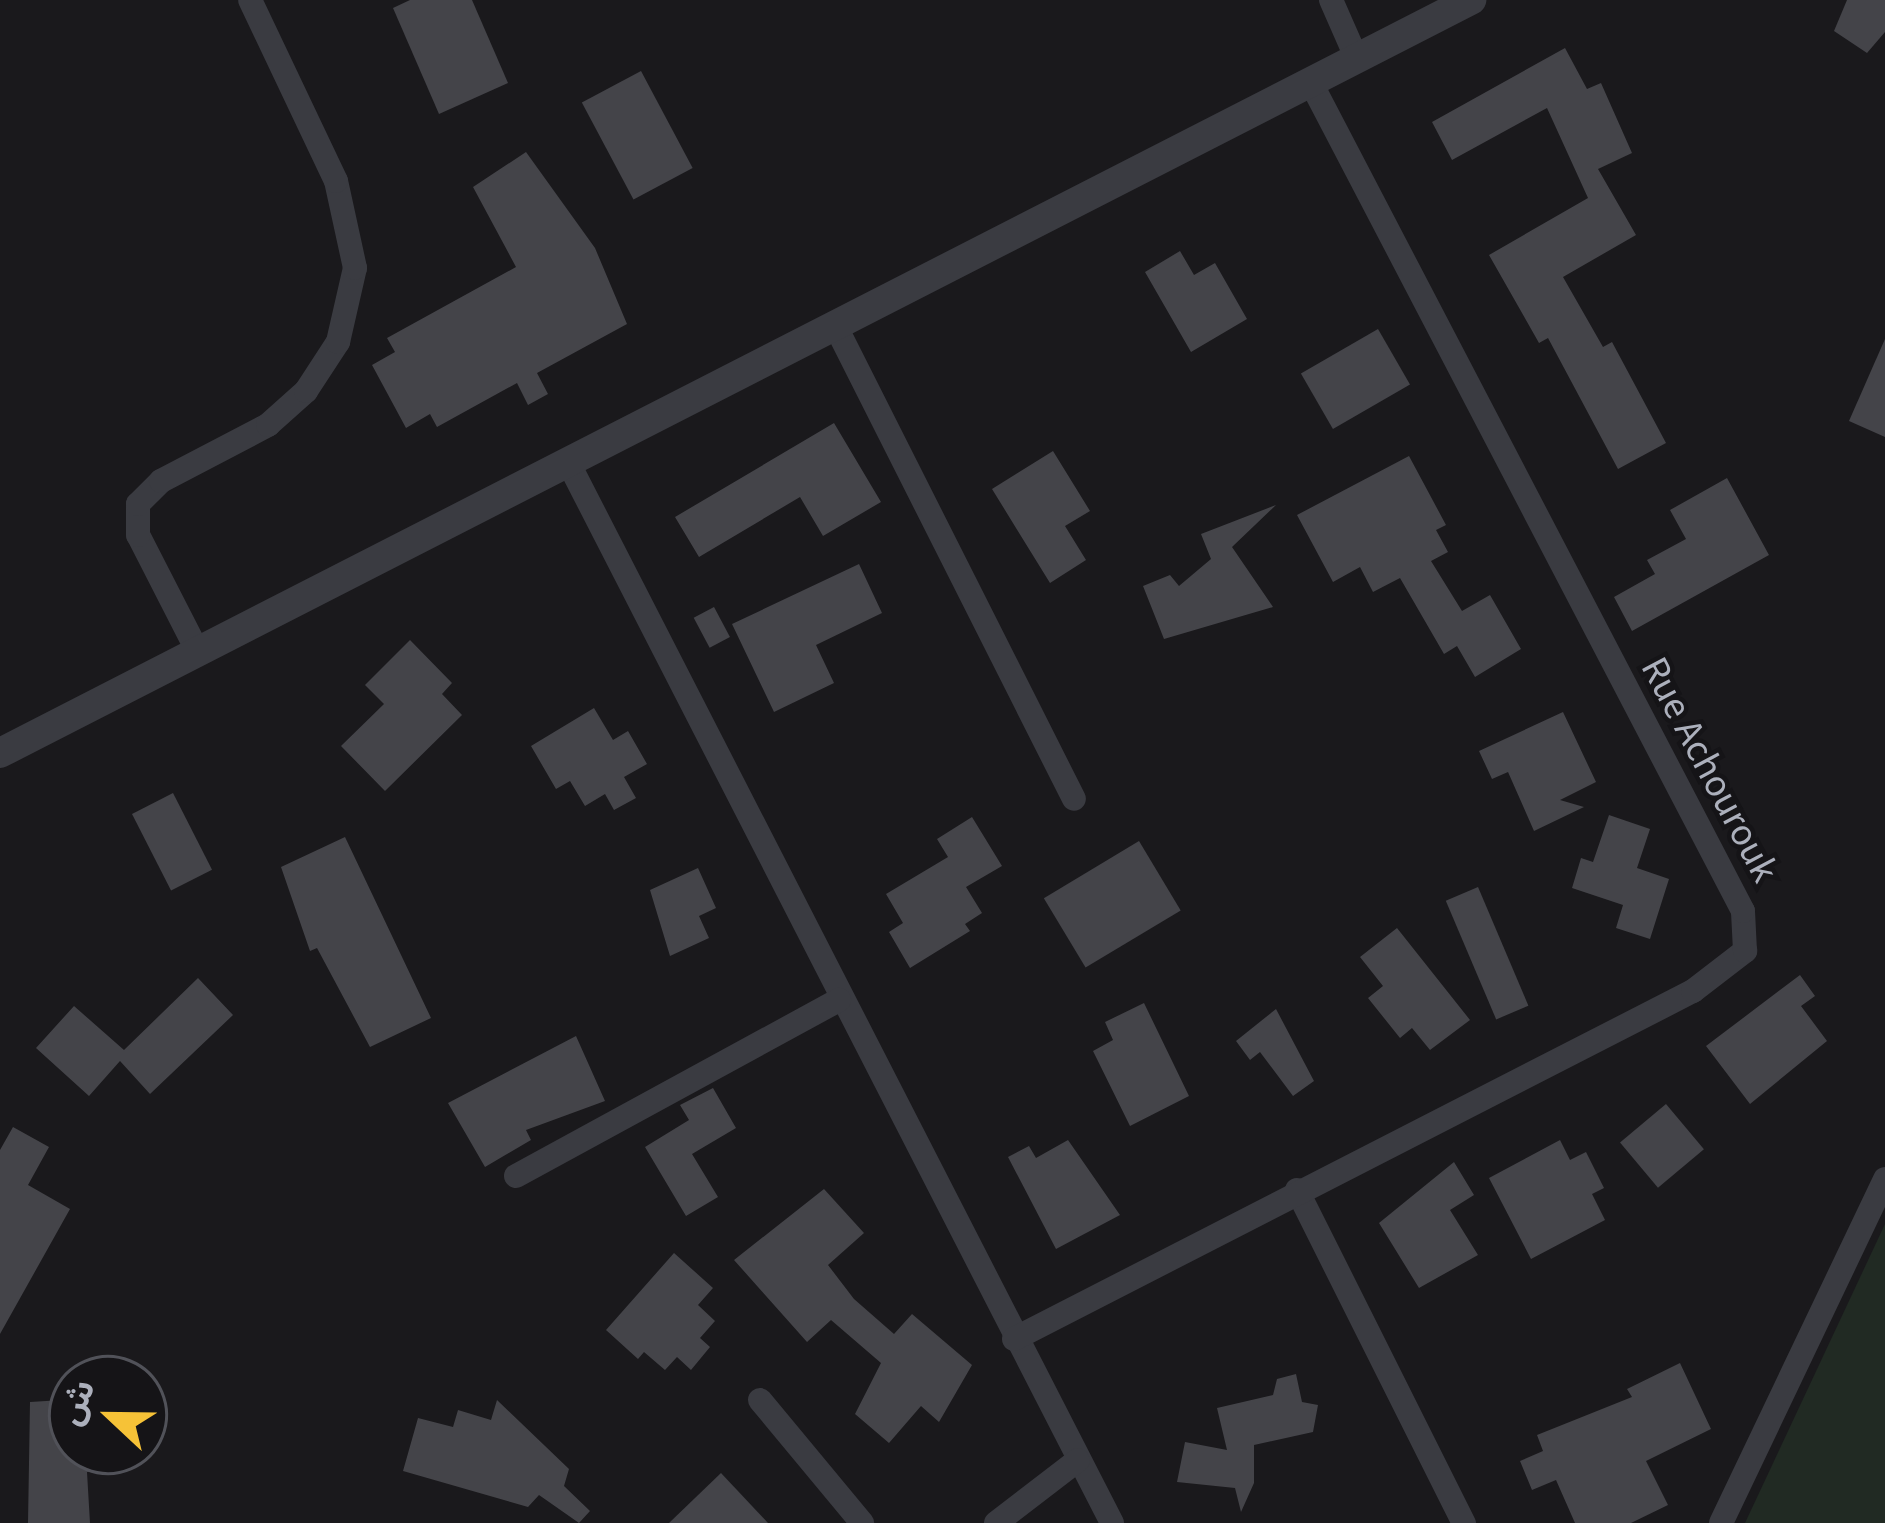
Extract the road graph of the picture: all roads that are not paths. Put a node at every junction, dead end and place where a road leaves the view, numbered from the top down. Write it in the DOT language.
graph roads {
  1 [pos="250,0"];
  2 [pos="1331,0"];
  3 [pos="1471,0"];
  4 [pos="1356,57"];
  5 [pos="1310,81"];
  6 [pos="837,329"];
  7 [pos="569,464"];
  8 [pos="197,652"];
  9 [pos="0,753"];
  10 [pos="1074,799"];
  11 [pos="839,1000"];
  12 [pos="515,1176"];
  13 [pos="1885,1179"];
  14 [pos="1297,1190"];
  15 [pos="1014,1339"];
  16 [pos="760,1400"];
  17 [pos="1078,1460"];
  18 [pos="862,1523"];
  19 [pos="996,1523"];
  20 [pos="1112,1523"];
  21 [pos="1464,1523"];
  22 [pos="1721,1523"];
  1 -- 8 [label="street"];
  2 -- 4 [label="street"];
  3 -- 4 [label="street"];
  4 -- 5 [label="street"];
  5 -- 6 [label="street"];
  5 -- 14 [label="street, Rue Achourouk"];
  6 -- 7 [label="street"];
  6 -- 10 [label="street"];
  7 -- 8 [label="street"];
  7 -- 11 [label="street"];
  8 -- 9 [label="street"];
  11 -- 12 [label="street"];
  11 -- 15 [label="street"];
  13 -- 22 [label="street"];
  14 -- 15 [label="street, Rue Achourouk"];
  14 -- 21 [label="street"];
  15 -- 17 [label="street"];
  16 -- 18 [label="street"];
  17 -- 19 [label="street"];
  17 -- 20 [label="street"];
}
